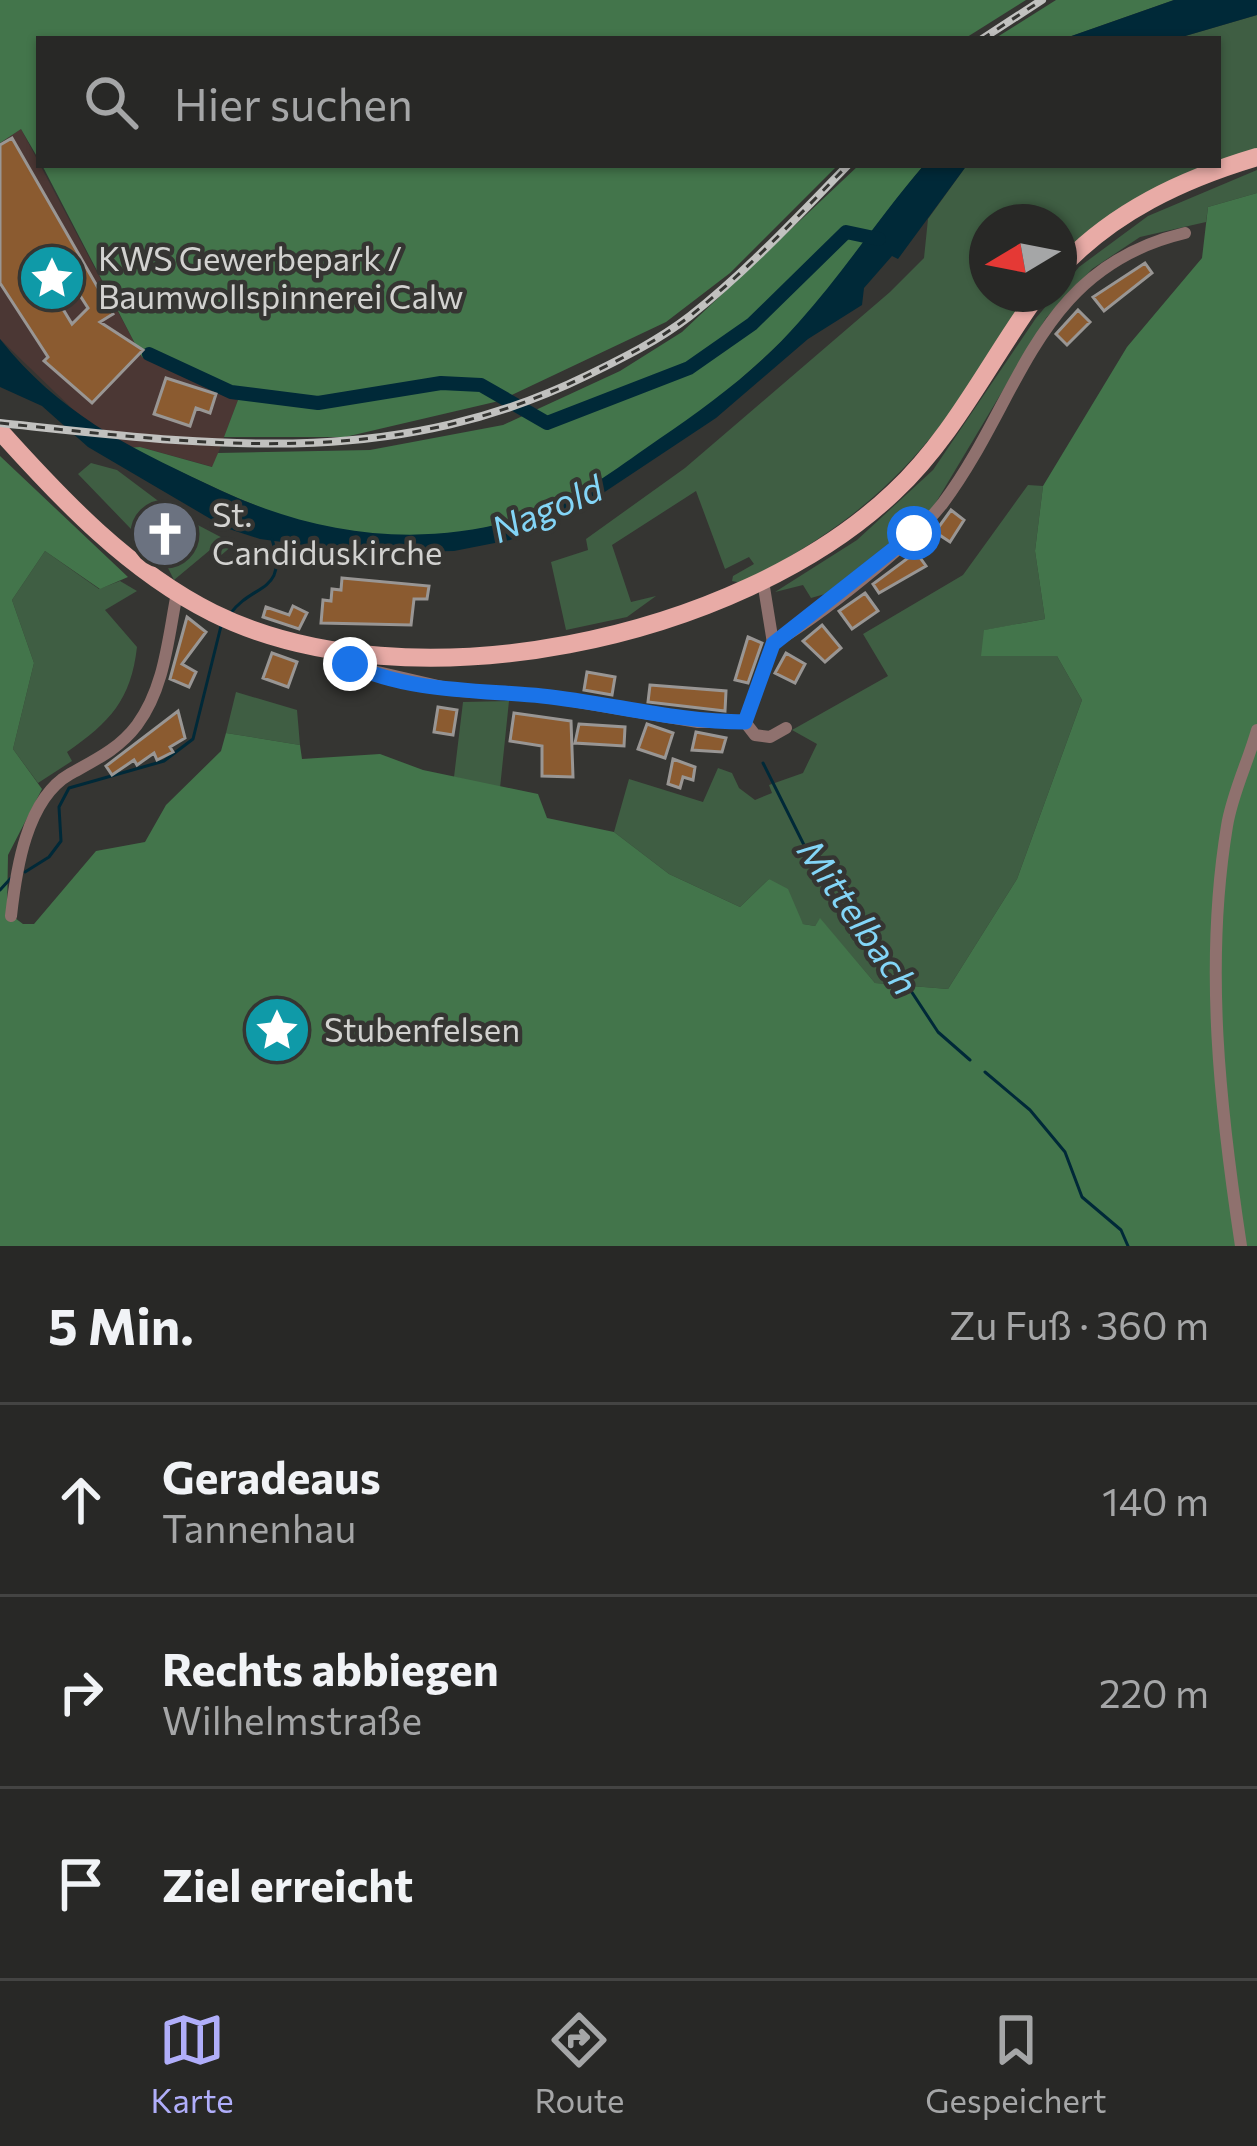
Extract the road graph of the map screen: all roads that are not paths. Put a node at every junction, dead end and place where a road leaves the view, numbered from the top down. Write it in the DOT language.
graph roads {
  1 [pos="1257,157"];
  2 [pos="1185,232"];
  3 [pos="1077,253"];
  4 [pos="1025,312"];
  5 [pos="0,431"];
  6 [pos="763,581"];
  7 [pos="177,593"];
  8 [pos="773,644"];
  9 [pos="349,652"];
  10 [pos="745,722"];
  11 [pos="786,728"];
  12 [pos="1257,730"];
  13 [pos="11,916"];
  14 [pos="1241,1246"];
  1 -- 3 [label="main road"];
  2 -- 8 [label="street"];
  4 -- 6 [label="main road"];
  5 -- 7 [label="main road"];
  6 -- 8 [label="street"];
  6 -- 9 [label="main road"];
  7 -- 9 [label="main road"];
  7 -- 13 [label="street"];
  8 -- 10 [label="street"];
  9 -- 10 [label="street"];
  10 -- 11 [label="street"];
  12 -- 14 [label="street"];
}
